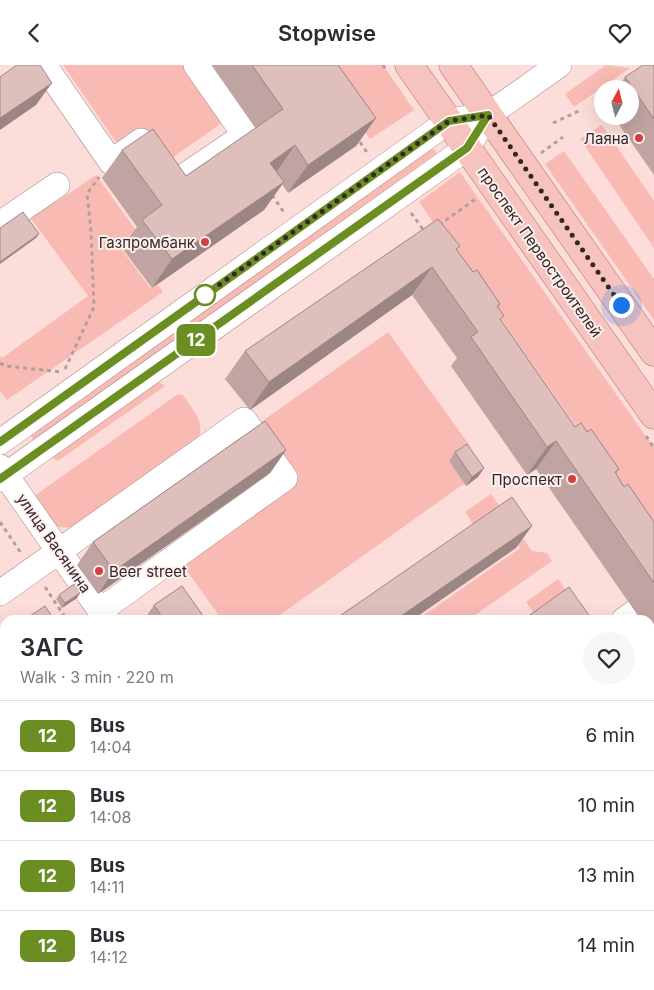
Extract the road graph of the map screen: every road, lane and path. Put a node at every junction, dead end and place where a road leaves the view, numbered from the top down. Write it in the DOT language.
graph roads {
  1 [pos="44,65"];
  2 [pos="196,65"];
  3 [pos="409,65"];
  4 [pos="453,65"];
  5 [pos="559,65"];
  6 [pos="581,110"];
  7 [pos="488,115"];
  8 [pos="449,121"];
  9 [pos="553,123"];
  10 [pos="467,148"];
  11 [pos="111,162"];
  12 [pos="57,185"];
  13 [pos="268,189"];
  14 [pos="412,213"];
  15 [pos="287,217"];
  16 [pos="0,224"];
  17 [pos="426,234"];
  18 [pos="654,352"];
  19 [pos="654,360"];
  20 [pos="0,363"];
  21 [pos="628,378"];
  22 [pos="654,415"];
  23 [pos="0,441"];
  24 [pos="2,474"];
  25 [pos="59,551"];
  26 [pos="0,593"];
  27 [pos="104,615"];
  1 -- 11 [label="street"];
  2 -- 11 [label="street"];
  3 -- 8 [label="main road, проспект Первостроителей"];
  4 -- 7 [label="main road"];
  5 -- 7 [label="street"];
  6 -- 9 [label="path"];
  7 -- 8 [label="street"];
  7 -- 10 [label="street"];
  7 -- 18 [label="main road"];
  8 -- 10 [label="main road, проспект Первостроителей"];
  8 -- 23 [label="street"];
  10 -- 21 [label="main road, проспект Первостроителей"];
  10 -- 24 [label="street"];
  11 -- 20 [label="path"];
  12 -- 16 [label="street"];
  13 -- 15 [label="path"];
  14 -- 17 [label="path"];
  19 -- 21 [label="main road"];
  21 -- 22 [label="main road, проспект Первостроителей"];
  24 -- 25 [label="street, улица Васянина"];
  25 -- 26 [label="street"];
  25 -- 27 [label="street, улица Васянина"];
  25 -- 27 [label="street"];
}
